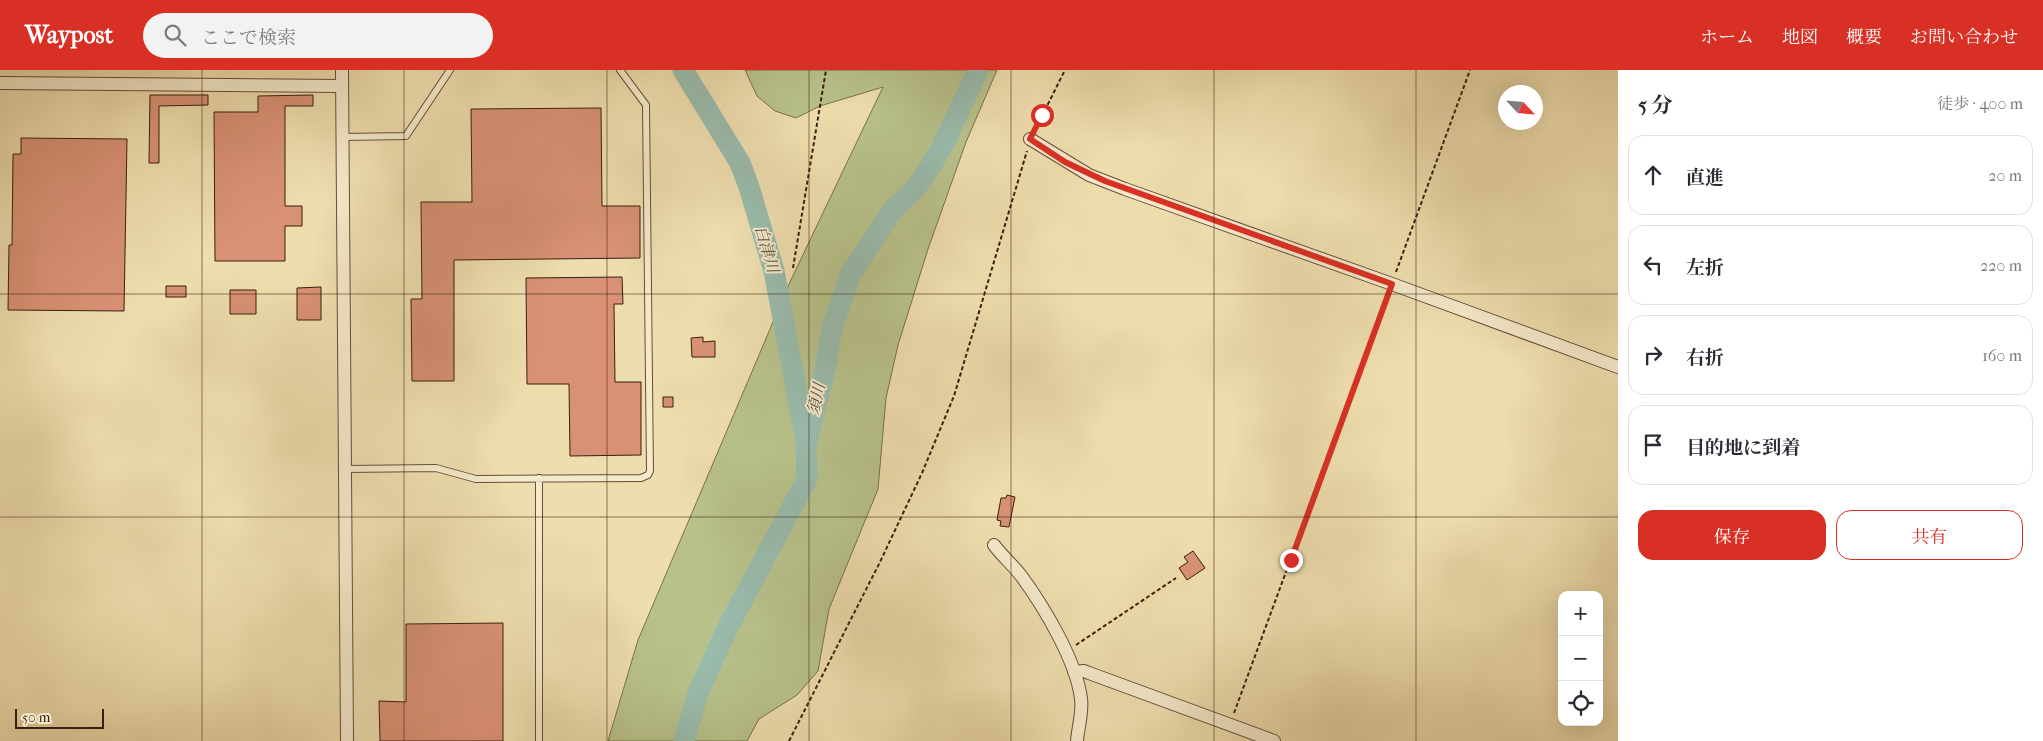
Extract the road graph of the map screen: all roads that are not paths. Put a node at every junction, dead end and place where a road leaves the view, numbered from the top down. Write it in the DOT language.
graph roads {
  1 [pos="342,70"];
  2 [pos="450,70"];
  3 [pos="620,70"];
  4 [pos="0,83"];
  5 [pos="342,86"];
  6 [pos="342,136"];
  7 [pos="1030,139"];
  8 [pos="1618,367"];
  9 [pos="346,469"];
  10 [pos="539,478"];
  11 [pos="994,545"];
  12 [pos="1074,672"];
  13 [pos="347,741"];
  14 [pos="539,741"];
  15 [pos="1077,741"];
  16 [pos="1274,741"];
  1 -- 5 [label="street"];
  2 -- 6 [label="lane"];
  3 -- 10 [label="lane"];
  4 -- 5 [label="street"];
  5 -- 6 [label="street"];
  6 -- 9 [label="street"];
  7 -- 8 [label="street"];
  9 -- 10 [label="lane"];
  9 -- 13 [label="street"];
  10 -- 14 [label="lane"];
  11 -- 12 [label="street"];
  12 -- 15 [label="street"];
  12 -- 16 [label="street"];
}
